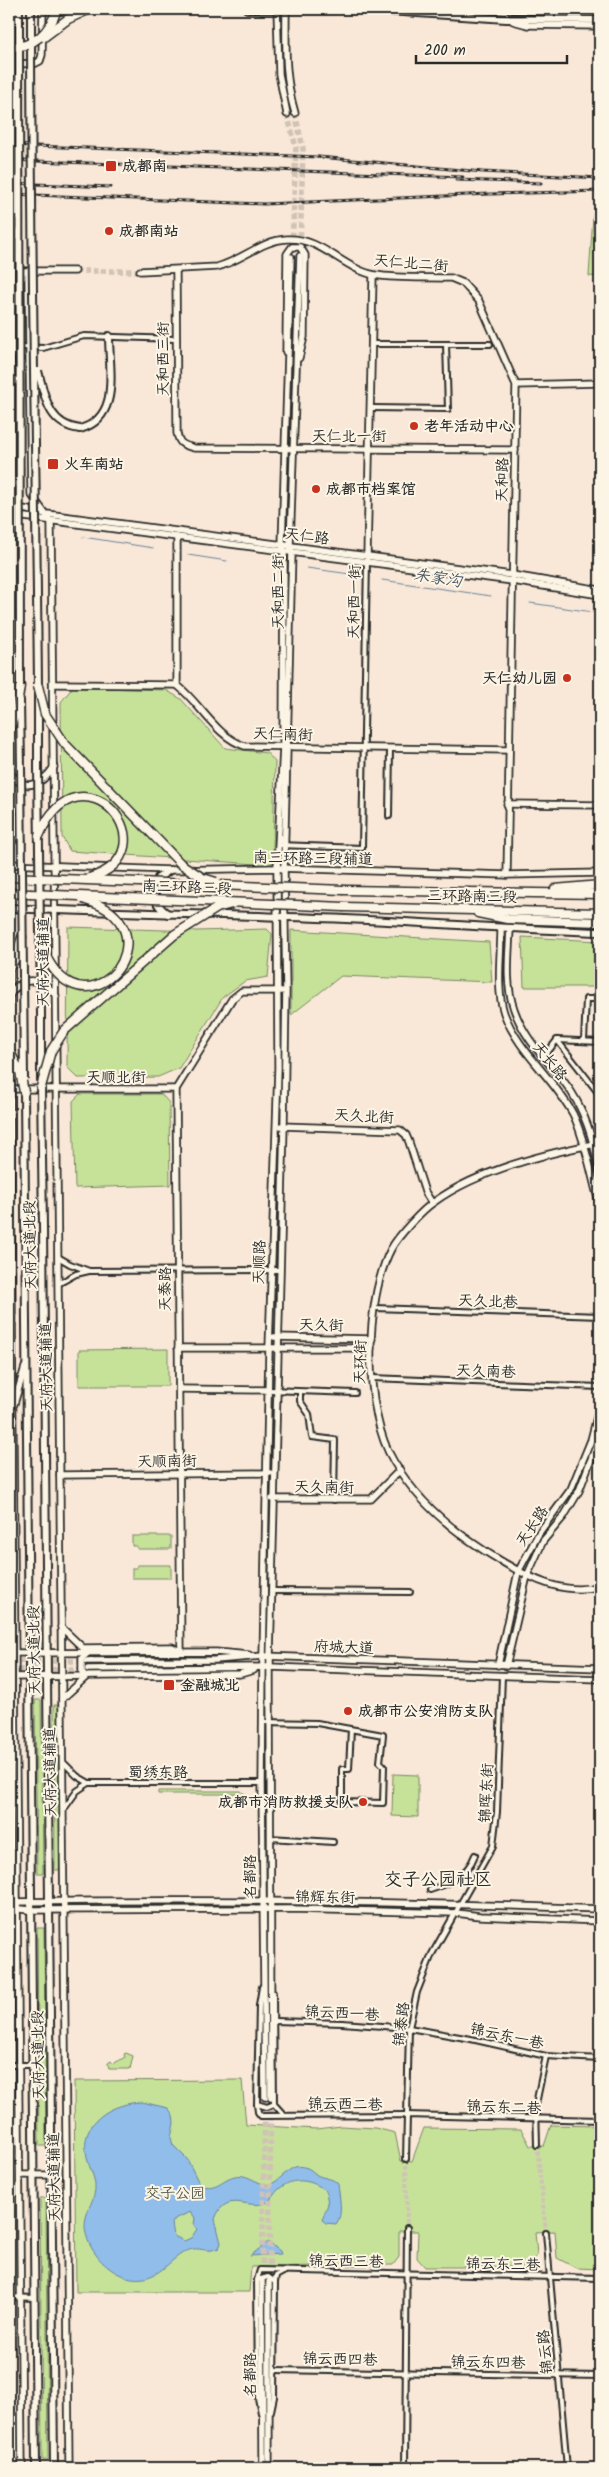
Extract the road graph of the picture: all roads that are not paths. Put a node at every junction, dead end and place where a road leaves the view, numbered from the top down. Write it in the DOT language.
graph roads {
  1 [pos="19,9"];
  2 [pos="31,9"];
  3 [pos="42,9"];
  4 [pos="57,9"];
  5 [pos="90,9"];
  6 [pos="247,9"];
  7 [pos="277,9"];
  8 [pos="286,9"];
  9 [pos="306,9"];
  10 [pos="359,9"];
  11 [pos="510,9"];
  12 [pos="600,12"];
  13 [pos="506,19"];
  14 [pos="600,20"];
  15 [pos="600,26"];
  16 [pos="36,42"];
  17 [pos="9,47"];
  18 [pos="9,63"];
  19 [pos="295,113"];
  20 [pos="287,114"];
  21 [pos="300,256"];
  22 [pos="291,257"];
  23 [pos="140,270"];
  24 [pos="176,270"];
  25 [pos="25,271"];
  26 [pos="75,271"];
  27 [pos="374,275"];
  28 [pos="109,336"];
  29 [pos="176,339"];
  30 [pos="373,344"];
  31 [pos="446,344"];
  32 [pos="490,344"];
  33 [pos="30,347"];
  34 [pos="22,348"];
  35 [pos="18,360"];
  36 [pos="35,362"];
  37 [pos="288,371"];
  38 [pos="296,373"];
  39 [pos="516,384"];
  40 [pos="600,384"];
  41 [pos="9,396"];
  42 [pos="372,408"];
  43 [pos="183,445"];
  44 [pos="287,449"];
  45 [pos="294,449"];
  46 [pos="371,449"];
  47 [pos="515,450"];
  48 [pos="10,508"];
  49 [pos="47,514"];
  50 [pos="9,515"];
  51 [pos="51,522"];
  52 [pos="177,535"];
  53 [pos="287,548"];
  54 [pos="367,558"];
  55 [pos="512,578"];
  56 [pos="600,590"];
  57 [pos="600,595"];
  58 [pos="53,684"];
  59 [pos="177,685"];
  60 [pos="20,686"];
  61 [pos="38,686"];
  62 [pos="9,730"];
  63 [pos="286,747"];
  64 [pos="363,748"];
  65 [pos="390,749"];
  66 [pos="508,750"];
  67 [pos="54,767"];
  68 [pos="9,771"];
  69 [pos="508,804"];
  70 [pos="600,805"];
  71 [pos="9,810"];
  72 [pos="389,816"];
  73 [pos="39,836"];
  74 [pos="22,842"];
  75 [pos="282,845"];
  76 [pos="9,864"];
  77 [pos="55,866"];
  78 [pos="281,869"];
  79 [pos="170,870"];
  80 [pos="600,873"];
  81 [pos="506,875"];
  82 [pos="9,877"];
  83 [pos="82,880"];
  84 [pos="225,885"];
  85 [pos="600,885"];
  86 [pos="344,890"];
  87 [pos="9,893"];
  88 [pos="530,893"];
  89 [pos="600,894"];
  90 [pos="74,896"];
  91 [pos="239,902"];
  92 [pos="344,906"];
  93 [pos="9,908"];
  94 [pos="55,910"];
  95 [pos="459,910"];
  96 [pos="600,913"];
  97 [pos="170,915"];
  98 [pos="281,916"];
  99 [pos="600,922"];
  100 [pos="501,929"];
  101 [pos="510,929"];
  102 [pos="600,932"];
  103 [pos="22,937"];
  104 [pos="40,941"];
  105 [pos="9,968"];
  106 [pos="9,972"];
  107 [pos="286,990"];
  108 [pos="278,991"];
  109 [pos="9,996"];
  110 [pos="56,996"];
  111 [pos="600,999"];
  112 [pos="557,1040"];
  113 [pos="584,1041"];
  114 [pos="600,1042"];
  115 [pos="9,1050"];
  116 [pos="543,1058"];
  117 [pos="41,1087"];
  118 [pos="9,1088"];
  119 [pos="56,1089"];
  120 [pos="176,1089"];
  121 [pos="24,1092"];
  122 [pos="600,1095"];
  123 [pos="275,1125"];
  124 [pos="284,1126"];
  125 [pos="597,1144"];
  126 [pos="583,1147"];
  127 [pos="600,1171"];
  128 [pos="432,1203"];
  129 [pos="600,1206"];
  130 [pos="58,1256"];
  131 [pos="271,1270"];
  132 [pos="279,1270"];
  133 [pos="89,1271"];
  134 [pos="178,1272"];
  135 [pos="10,1273"];
  136 [pos="58,1284"];
  137 [pos="375,1308"];
  138 [pos="600,1316"];
  139 [pos="269,1338"];
  140 [pos="277,1338"];
  141 [pos="372,1338"];
  142 [pos="178,1348"];
  143 [pos="269,1348"];
  144 [pos="277,1348"];
  145 [pos="371,1348"];
  146 [pos="26,1363"];
  147 [pos="372,1378"];
  148 [pos="600,1387"];
  149 [pos="179,1389"];
  150 [pos="268,1390"];
  151 [pos="277,1390"];
  152 [pos="300,1392"];
  153 [pos="355,1393"];
  154 [pos="600,1405"];
  155 [pos="13,1410"];
  156 [pos="600,1436"];
  157 [pos="400,1470"];
  158 [pos="180,1473"];
  159 [pos="271,1473"];
  160 [pos="11,1475"];
  161 [pos="60,1475"];
  162 [pos="266,1498"];
  163 [pos="274,1499"];
  164 [pos="334,1500"];
  165 [pos="518,1572"];
  166 [pos="527,1576"];
  167 [pos="600,1586"];
  168 [pos="268,1591"];
  169 [pos="410,1592"];
  170 [pos="61,1627"];
  171 [pos="15,1631"];
  172 [pos="9,1636"];
  173 [pos="88,1652"];
  174 [pos="181,1652"];
  175 [pos="12,1653"];
  176 [pos="29,1653"];
  177 [pos="46,1653"];
  178 [pos="61,1653"];
  179 [pos="266,1657"];
  180 [pos="87,1661"];
  181 [pos="498,1665"];
  182 [pos="506,1666"];
  183 [pos="270,1667"];
  184 [pos="263,1668"];
  185 [pos="600,1668"];
  186 [pos="88,1669"];
  187 [pos="502,1676"];
  188 [pos="12,1677"];
  189 [pos="29,1677"];
  190 [pos="47,1677"];
  191 [pos="62,1677"];
  192 [pos="86,1677"];
  193 [pos="600,1679"];
  194 [pos="9,1697"];
  195 [pos="62,1700"];
  196 [pos="15,1704"];
  197 [pos="267,1722"];
  198 [pos="351,1729"];
  199 [pos="62,1761"];
  200 [pos="9,1780"];
  201 [pos="16,1780"];
  202 [pos="89,1783"];
  203 [pos="262,1783"];
  204 [pos="9,1790"];
  205 [pos="16,1790"];
  206 [pos="63,1811"];
  207 [pos="270,1838"];
  208 [pos="333,1842"];
  209 [pos="475,1855"];
  210 [pos="430,1890"];
  211 [pos="31,1901"];
  212 [pos="262,1901"];
  213 [pos="270,1901"];
  214 [pos="9,1902"];
  215 [pos="49,1902"];
  216 [pos="64,1902"];
  217 [pos="462,1903"];
  218 [pos="17,1905"];
  219 [pos="507,1906"];
  220 [pos="9,1908"];
  221 [pos="263,1909"];
  222 [pos="271,1909"];
  223 [pos="600,1909"];
  224 [pos="31,1910"];
  225 [pos="49,1910"];
  226 [pos="64,1910"];
  227 [pos="456,1913"];
  228 [pos="506,1918"];
  229 [pos="600,1920"];
  230 [pos="267,1972"];
  231 [pos="275,2021"];
  232 [pos="409,2028"];
  233 [pos="546,2056"];
  234 [pos="600,2059"];
  235 [pos="9,2065"];
  236 [pos="19,2065"];
  237 [pos="33,2065"];
  238 [pos="268,2097"];
  239 [pos="257,2104"];
  240 [pos="274,2104"];
  241 [pos="283,2114"];
  242 [pos="406,2115"];
  243 [pos="535,2119"];
  244 [pos="600,2120"];
  245 [pos="536,2144"];
  246 [pos="406,2159"];
  247 [pos="20,2175"];
  248 [pos="34,2175"];
  249 [pos="51,2175"];
  250 [pos="406,2228"];
  251 [pos="546,2233"];
  252 [pos="285,2271"];
  253 [pos="406,2272"];
  254 [pos="549,2276"];
  255 [pos="600,2278"];
  256 [pos="259,2281"];
  257 [pos="272,2282"];
  258 [pos="9,2297"];
  259 [pos="21,2298"];
  260 [pos="35,2298"];
  261 [pos="274,2370"];
  262 [pos="405,2372"];
  263 [pos="559,2375"];
  264 [pos="600,2376"];
  265 [pos="266,2420"];
  266 [pos="269,2458"];
  267 [pos="22,2468"];
  268 [pos="36,2468"];
  269 [pos="54,2468"];
  270 [pos="69,2468"];
  271 [pos="263,2468"];
  272 [pos="269,2468"];
  273 [pos="274,2468"];
  274 [pos="405,2468"];
  275 [pos="567,2468"];
  1 -- 35 [label="main road, 天府大道北段, bridge"];
  2 -- 36 [label="main road, 天府大道北段, bridge"];
  3 -- 18 [label="street"];
  4 -- 16 [label="highway, bridge"];
  5 -- 16 [label="highway, bridge"];
  6 -- 7 [label="main road"];
  7 -- 8 [label="main road"];
  7 -- 20 [label="street"];
  8 -- 9 [label="main road"];
  8 -- 19 [label="street"];
  10 -- 13 [label="main road"];
  11 -- 12 [label="main road"];
  13 -- 14 [label="main road"];
  13 -- 15 [label="street"];
  16 -- 17 [label="highway, bridge"];
  21 -- 38 [label="street, 天和西二街"];
  22 -- 37 [label="street, 天和西二街"];
  23 -- 24 [label="street, 天仁北二街"];
  24 -- 27 [label="street, 天仁北二街"];
  24 -- 29 [label="street, 天和西三街"];
  25 -- 26 [label="street"];
  25 -- 33 [label="street, 天府大道辅道"];
  25 -- 34 [label="street"];
  27 -- 30 [label="street, 天和西一街"];
  27 -- 39 [label="street, 天仁北二街"];
  28 -- 29 [label="street"];
  28 -- 33 [label="street"];
  28 -- 36 [label="main road, bridge"];
  29 -- 43 [label="street, 天和西三街"];
  30 -- 31 [label="street"];
  30 -- 42 [label="street, 天和西一街"];
  31 -- 32 [label="street"];
  31 -- 42 [label="street"];
  33 -- 34 [label="street"];
  33 -- 49 [label="street, 天府大道辅道"];
  34 -- 48 [label="street"];
  35 -- 41 [label="main road"];
  35 -- 60 [label="main road, 天府大道北段, bridge"];
  36 -- 61 [label="main road, 天府大道北段, bridge"];
  37 -- 38 [label="street"];
  37 -- 44 [label="street, 天和西二街"];
  38 -- 45 [label="street, 天和西二街"];
  39 -- 40 [label="street"];
  39 -- 47 [label="street, 天和路"];
  42 -- 46 [label="street, 天和西一街"];
  43 -- 44 [label="street, 天仁北一街"];
  44 -- 45 [label="street, 天仁北一街"];
  44 -- 53 [label="street, 天和西二街"];
  45 -- 46 [label="street, 天仁北一街"];
  45 -- 53 [label="street, 天和西二街"];
  46 -- 47 [label="street, 天仁北一街"];
  46 -- 54 [label="street, 天和西一街"];
  47 -- 55 [label="street, 天和路"];
  48 -- 49 [label="street, 天仁路"];
  49 -- 51 [label="street, 天府大道辅道"];
  49 -- 52 [label="street, 天仁路"];
  50 -- 51 [label="street, 天仁路"];
  51 -- 52 [label="street, 天仁路"];
  51 -- 58 [label="street, 天府大道辅道"];
  52 -- 53 [label="street, 天仁路"];
  52 -- 59 [label="street"];
  53 -- 54 [label="street, 天仁路"];
  53 -- 63 [label="street, 天和西二街"];
  54 -- 55 [label="street, 天仁路"];
  54 -- 64 [label="street, 天和西一街"];
  55 -- 56 [label="street, 天仁路"];
  55 -- 57 [label="street, 天仁路"];
  55 -- 66 [label="street, 天和路"];
  58 -- 59 [label="street"];
  58 -- 67 [label="street, 天府大道辅道"];
  59 -- 63 [label="street, 天仁南街"];
  60 -- 62 [label="highway"];
  60 -- 74 [label="main road, 天府大道北段, bridge"];
  61 -- 73 [label="main road, 天府大道北段, bridge"];
  61 -- 84 [label="highway, bridge"];
  63 -- 64 [label="street, 天仁南街"];
  63 -- 75 [label="street, 天和西二街"];
  64 -- 65 [label="street, 天仁南街"];
  64 -- 75 [label="street, 天和西一街"];
  65 -- 66 [label="street, 天仁南街"];
  65 -- 72 [label="street"];
  66 -- 69 [label="street, 天和路"];
  67 -- 68 [label="street"];
  67 -- 77 [label="street, 天府大道辅道"];
  69 -- 70 [label="street"];
  69 -- 81 [label="street, 天和路"];
  71 -- 74 [label="highway, bridge"];
  73 -- 83 [label="highway, bridge"];
  73 -- 104 [label="main road, 天府大道北段, bridge"];
  74 -- 103 [label="main road, 天府大道北段, bridge"];
  75 -- 78 [label="street, 天和西二街"];
  76 -- 77 [label="street, 南三环路三段辅道"];
  77 -- 79 [label="street, 南三环路三段辅道"];
  77 -- 94 [label="street, 天府大道辅道"];
  78 -- 79 [label="street, 南三环路三段辅道"];
  78 -- 81 [label="street, 南三环路三段辅道"];
  78 -- 98 [label="street, 天顺路"];
  79 -- 97 [label="main road"];
  80 -- 81 [label="street, 南三环路三段辅道"];
  82 -- 83 [label="highway, 南三环路三段, bridge"];
  83 -- 84 [label="highway, 南三环路三段, bridge"];
  84 -- 86 [label="highway, 南三环路三段, bridge"];
  85 -- 88 [label="highway"];
  86 -- 88 [label="highway, 三环路南三段"];
  87 -- 90 [label="highway, 南三环路三段, bridge"];
  88 -- 89 [label="highway, 三环路南三段"];
  90 -- 91 [label="highway, 南三环路三段, bridge"];
  90 -- 104 [label="highway, bridge"];
  91 -- 92 [label="highway, 南三环路三段, bridge"];
  91 -- 117 [label="highway, bridge"];
  92 -- 95 [label="highway, 三环路南三段"];
  93 -- 94 [label="main road"];
  94 -- 97 [label="main road"];
  94 -- 110 [label="street, 天府大道辅道"];
  95 -- 96 [label="highway, 三环路南三段"];
  95 -- 99 [label="highway"];
  97 -- 98 [label="main road"];
  98 -- 100 [label="main road"];
  98 -- 107 [label="street, 天顺路"];
  98 -- 108 [label="street, 天顺路"];
  100 -- 101 [label="main road"];
  100 -- 126 [label="street, 天长路"];
  101 -- 102 [label="main road"];
  101 -- 116 [label="street, 天长路"];
  103 -- 105 [label="highway"];
  103 -- 121 [label="main road, 天府大道北段, bridge"];
  104 -- 117 [label="main road, 天府大道北段, bridge"];
  106 -- 109 [label="street"];
  107 -- 108 [label="street"];
  107 -- 124 [label="street, 天顺路"];
  108 -- 120 [label="street"];
  108 -- 123 [label="street, 天顺路"];
  109 -- 110 [label="street"];
  109 -- 118 [label="street"];
  110 -- 119 [label="street, 天府大道辅道"];
  111 -- 113 [label="street"];
  112 -- 113 [label="street"];
  112 -- 116 [label="street"];
  112 -- 122 [label="street"];
  113 -- 114 [label="street"];
  115 -- 121 [label="highway, bridge"];
  116 -- 125 [label="street, 天长路"];
  117 -- 177 [label="main road, 天府大道北段, bridge"];
  118 -- 119 [label="street, 天顺北街"];
  118 -- 135 [label="street"];
  119 -- 120 [label="street, 天顺北街"];
  119 -- 130 [label="street, 天府大道辅道"];
  120 -- 134 [label="street, 天泰路"];
  121 -- 146 [label="main road, 天府大道北段"];
  123 -- 124 [label="street, 天久北街"];
  123 -- 131 [label="street, 天顺路"];
  124 -- 128 [label="street, 天久北街"];
  124 -- 132 [label="street, 天顺路"];
  125 -- 126 [label="street, 天环街"];
  125 -- 127 [label="street, 天长路"];
  126 -- 128 [label="street, 天环街"];
  126 -- 129 [label="street, 天长路"];
  128 -- 137 [label="street, 天环街"];
  130 -- 133 [label="street"];
  130 -- 136 [label="street, 天府大道辅道"];
  131 -- 132 [label="street"];
  131 -- 134 [label="street"];
  131 -- 139 [label="street, 天顺路"];
  132 -- 140 [label="street, 天顺路"];
  133 -- 134 [label="street"];
  133 -- 136 [label="street"];
  134 -- 142 [label="street, 天泰路"];
  135 -- 155 [label="street"];
  136 -- 161 [label="street, 天府大道辅道"];
  137 -- 138 [label="street, 天久北巷"];
  137 -- 141 [label="street, 天环街"];
  139 -- 140 [label="street, 天久街"];
  139 -- 143 [label="street, 天顺路"];
  140 -- 141 [label="street, 天久街"];
  140 -- 144 [label="street, 天顺路"];
  141 -- 145 [label="street, 天环街"];
  142 -- 143 [label="street, 天久街"];
  142 -- 149 [label="street, 天泰路"];
  143 -- 144 [label="street, 天久街"];
  143 -- 150 [label="street, 天顺路"];
  144 -- 145 [label="street, 天久街"];
  144 -- 151 [label="street, 天顺路"];
  145 -- 147 [label="street, 天环街"];
  146 -- 155 [label="street"];
  146 -- 176 [label="main road, 天府大道北段"];
  147 -- 148 [label="street, 天久南巷"];
  147 -- 157 [label="street, 天环街"];
  149 -- 150 [label="street"];
  149 -- 158 [label="street, 天泰路"];
  150 -- 151 [label="street"];
  150 -- 159 [label="street, 天顺路"];
  151 -- 152 [label="street"];
  151 -- 159 [label="street, 天顺路"];
  152 -- 153 [label="street"];
  152 -- 164 [label="street"];
  154 -- 165 [label="street, 天长路"];
  155 -- 160 [label="street"];
  156 -- 166 [label="street, 天长路"];
  157 -- 164 [label="street, 天久南街"];
  157 -- 165 [label="street, 天环街"];
  158 -- 159 [label="street, 天顺南街"];
  158 -- 161 [label="street, 天顺南街"];
  158 -- 174 [label="street, 天泰路"];
  159 -- 162 [label="street, 天顺路"];
  159 -- 163 [label="street, 天顺路"];
  160 -- 171 [label="street"];
  161 -- 170 [label="street, 天府大道辅道"];
  162 -- 163 [label="street, 天久南街"];
  162 -- 168 [label="street, 天顺路"];
  163 -- 164 [label="street, 天久南街"];
  163 -- 168 [label="street, 天顺路"];
  165 -- 166 [label="street, 天环街"];
  165 -- 181 [label="street, 天长路"];
  166 -- 167 [label="street, 天环街"];
  166 -- 182 [label="street, 天长路"];
  168 -- 169 [label="street"];
  168 -- 179 [label="street, 天顺路"];
  170 -- 174 [label="street"];
  170 -- 178 [label="street, 天府大道辅道"];
  171 -- 172 [label="street"];
  171 -- 175 [label="street"];
  173 -- 174 [label="street"];
  173 -- 178 [label="street"];
  173 -- 192 [label="street"];
  174 -- 179 [label="street"];
  175 -- 176 [label="street"];
  175 -- 188 [label="street"];
  176 -- 177 [label="street"];
  176 -- 189 [label="main road, 天府大道北段"];
  177 -- 178 [label="street"];
  177 -- 190 [label="main road, 天府大道北段"];
  178 -- 191 [label="street, 天府大道辅道"];
  179 -- 180 [label="street, 府城大道"];
  179 -- 181 [label="street, 府城大道"];
  179 -- 183 [label="street"];
  179 -- 184 [label="street, 名都路"];
  181 -- 182 [label="street, 府城大道"];
  182 -- 185 [label="street, 府城大道"];
  183 -- 184 [label="street, 府城大道"];
  183 -- 187 [label="street, 府城大道"];
  183 -- 197 [label="street"];
  184 -- 186 [label="street, 府城大道"];
  184 -- 192 [label="street"];
  184 -- 197 [label="street, 名都路"];
  187 -- 193 [label="street, 府城大道"];
  187 -- 217 [label="street, 锦晖东街"];
  188 -- 189 [label="street"];
  188 -- 196 [label="street"];
  189 -- 190 [label="street"];
  189 -- 211 [label="main road, 天府大道北段"];
  190 -- 191 [label="street"];
  190 -- 215 [label="main road, 天府大道北段"];
  191 -- 192 [label="street"];
  191 -- 195 [label="street, 天府大道辅道"];
  192 -- 195 [label="street"];
  194 -- 196 [label="street"];
  195 -- 199 [label="street, 天府大道辅道"];
  196 -- 201 [label="street"];
  197 -- 198 [label="street"];
  197 -- 203 [label="street, 名都路"];
  197 -- 207 [label="street"];
  198 -- 198 [label="street"];
  199 -- 202 [label="street"];
  199 -- 206 [label="street, 天府大道辅道"];
  200 -- 201 [label="street"];
  201 -- 205 [label="street"];
  202 -- 203 [label="street, 蜀绣东路"];
  202 -- 206 [label="street"];
  203 -- 212 [label="street, 名都路"];
  204 -- 205 [label="street"];
  205 -- 218 [label="street"];
  206 -- 216 [label="street, 天府大道辅道"];
  207 -- 208 [label="street"];
  207 -- 213 [label="street"];
  209 -- 210 [label="street"];
  211 -- 215 [label="street, 锦辉东街"];
  211 -- 218 [label="street, 锦辉东街"];
  211 -- 224 [label="main road, 天府大道北段"];
  212 -- 213 [label="street, 锦辉东街"];
  212 -- 216 [label="street, 锦辉东街"];
  212 -- 221 [label="street, 名都路"];
  213 -- 217 [label="street, 锦辉东街"];
  213 -- 222 [label="street"];
  214 -- 218 [label="street"];
  215 -- 216 [label="street, 锦辉东街"];
  215 -- 225 [label="main road, 天府大道北段"];
  216 -- 226 [label="street, 天府大道辅道"];
  217 -- 219 [label="street, 锦辉东街"];
  217 -- 227 [label="street, 锦泰路"];
  218 -- 220 [label="street"];
  218 -- 224 [label="street, 锦辉东街"];
  218 -- 236 [label="street"];
  219 -- 223 [label="street, 锦辉东街"];
  219 -- 228 [label="street"];
  221 -- 222 [label="street, 锦辉东街"];
  221 -- 226 [label="street, 锦辉东街"];
  221 -- 230 [label="street, 名都路"];
  222 -- 227 [label="street, 锦辉东街"];
  222 -- 230 [label="street"];
  224 -- 225 [label="street, 锦辉东街"];
  224 -- 237 [label="main road, 天府大道北段"];
  225 -- 226 [label="street, 锦辉东街"];
  225 -- 249 [label="main road, 天府大道北段"];
  226 -- 270 [label="street, 天府大道辅道"];
  227 -- 228 [label="street, 锦辉东街"];
  227 -- 232 [label="street, 锦泰路"];
  228 -- 229 [label="street, 锦辉东街"];
  230 -- 231 [label="street"];
  230 -- 238 [label="street, 名都路"];
  230 -- 239 [label="street"];
  231 -- 232 [label="street, 锦云西一巷"];
  231 -- 240 [label="street"];
  232 -- 233 [label="street, 锦云东一巷"];
  232 -- 242 [label="street, 锦泰路"];
  233 -- 234 [label="street, 锦云东一巷"];
  233 -- 243 [label="street"];
  235 -- 236 [label="street"];
  236 -- 237 [label="street"];
  236 -- 247 [label="street"];
  237 -- 248 [label="main road, 天府大道北段"];
  239 -- 240 [label="street"];
  239 -- 241 [label="street, 锦云西二巷"];
  240 -- 241 [label="street"];
  241 -- 242 [label="street, 锦云西二巷"];
  242 -- 243 [label="street, 锦云东二巷"];
  242 -- 246 [label="street, 锦泰路"];
  243 -- 244 [label="street, 锦云东二巷"];
  243 -- 245 [label="street"];
  247 -- 248 [label="street"];
  247 -- 259 [label="street"];
  248 -- 249 [label="street"];
  248 -- 260 [label="main road, 天府大道北段"];
  249 -- 269 [label="main road, 天府大道北段"];
  250 -- 253 [label="street"];
  251 -- 254 [label="street, 锦云路"];
  252 -- 253 [label="street, 锦云西三巷"];
  252 -- 256 [label="street, 锦云西三巷"];
  252 -- 257 [label="street"];
  253 -- 254 [label="street, 锦云东三巷"];
  253 -- 262 [label="street"];
  254 -- 255 [label="street, 锦云东三巷"];
  254 -- 263 [label="street, 锦云路"];
  256 -- 257 [label="street"];
  256 -- 265 [label="street, 名都路"];
  257 -- 261 [label="street"];
  257 -- 265 [label="street"];
  258 -- 259 [label="street"];
  259 -- 260 [label="street"];
  259 -- 267 [label="street"];
  260 -- 268 [label="main road, 天府大道北段"];
  261 -- 262 [label="street, 锦云西四巷"];
  261 -- 265 [label="street"];
  262 -- 263 [label="street, 锦云东四巷"];
  262 -- 274 [label="street"];
  263 -- 264 [label="street, 锦云东四巷"];
  263 -- 275 [label="street, 锦云路"];
  265 -- 266 [label="street"];
  265 -- 271 [label="street, 名都路"];
  266 -- 272 [label="street"];
  266 -- 273 [label="street"];
}
